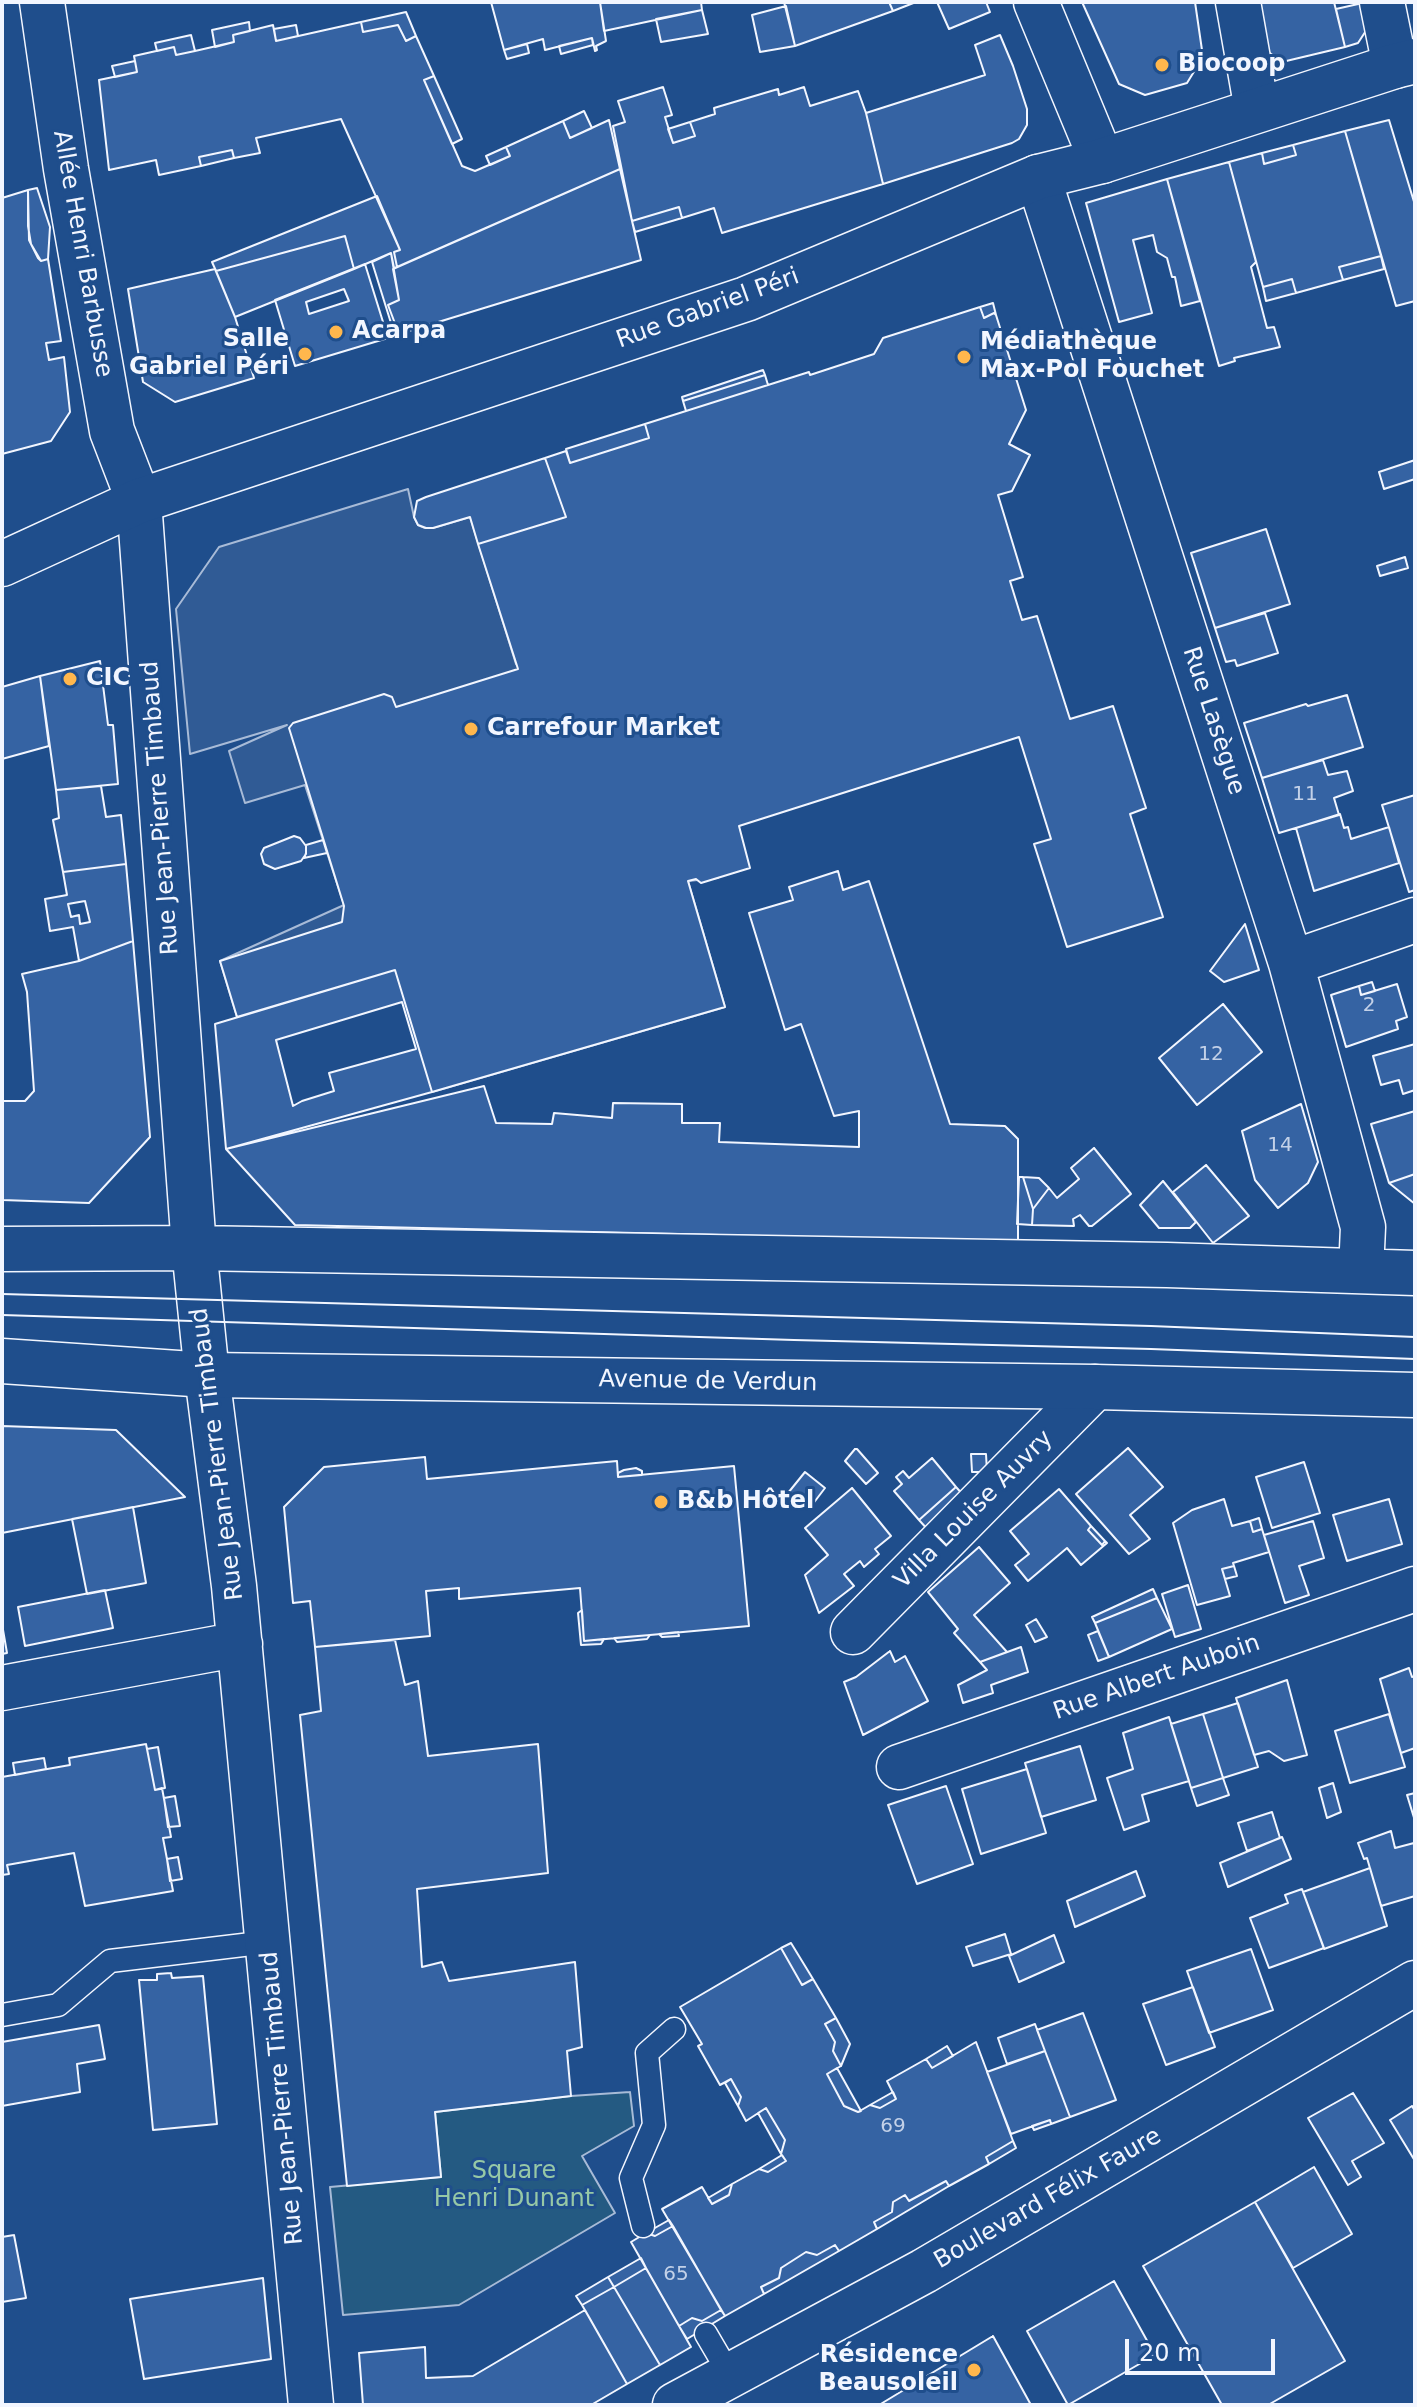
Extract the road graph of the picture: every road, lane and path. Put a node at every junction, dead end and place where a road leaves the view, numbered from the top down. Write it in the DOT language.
graph roads {
  1 [pos="42,2"];
  2 [pos="1036,2"];
  3 [pos="1238,2"];
  4 [pos="1382,2"];
  5 [pos="1405,64"];
  6 [pos="1257,110"];
  7 [pos="1102,161"];
  8 [pos="1038,177"];
  9 [pos="139,501"];
  10 [pos="2,564"];
  11 [pos="1415,920"];
  12 [pos="1291,963"];
  13 [pos="194,1248"];
  14 [pos="2,1249"];
  15 [pos="1361,1271"];
  16 [pos="1415,1273"];
  17 [pos="2,1361"];
  18 [pos="207,1375"];
  19 [pos="1095,1387"];
  20 [pos="1415,1395"];
  21 [pos="1415,1589"];
  22 [pos="853,1632"];
  23 [pos="240,1644"];
  24 [pos="2,1688"];
  25 [pos="899,1767"];
  26 [pos="268,1942"];
  27 [pos="1415,1983"];
  28 [pos="2,2015"];
  29 [pos="674,2029"];
  30 [pos="643,2226"];
  31 [pos="706,2334"];
  32 [pos="730,2375"];
  33 [pos="311,2405"];
  34 [pos="675,2405"];
  1 -- 9 [label="street, Allée Henri Barbusse"];
  2 -- 7 [label="street"];
  3 -- 6 [label="street"];
  4 -- 5 [label="street"];
  5 -- 6 [label="street, Rue Gabriel Péri"];
  6 -- 7 [label="street, Rue Gabriel Péri"];
  7 -- 8 [label="street, Rue Gabriel Péri"];
  8 -- 9 [label="street, Rue Gabriel Péri"];
  8 -- 12 [label="street, Rue Lasègue"];
  9 -- 10 [label="street, Rue Gabriel Péri"];
  9 -- 13 [label="street, Rue Jean-Pierre Timbaud"];
  11 -- 12 [label="street"];
  12 -- 15 [label="street, Rue Lasègue"];
  13 -- 14 [label="street"];
  13 -- 15 [label="street"];
  13 -- 18 [label="street, Rue Jean-Pierre Timbaud"];
  15 -- 16 [label="street"];
  17 -- 18 [label="street, Avenue de Verdun"];
  18 -- 19 [label="street, Avenue de Verdun"];
  18 -- 23 [label="street, Rue Jean-Pierre Timbaud"];
  19 -- 20 [label="street, Avenue de Verdun"];
  19 -- 22 [label="street, Villa Louise Auvry"];
  21 -- 25 [label="street, Rue Albert Auboin"];
  23 -- 24 [label="street"];
  23 -- 26 [label="street, Rue Jean-Pierre Timbaud"];
  26 -- 28 [label="lane"];
  26 -- 33 [label="street, Rue Jean-Pierre Timbaud"];
  27 -- 32 [label="street, Boulevard Félix Faure"];
  29 -- 30 [label="lane"];
  31 -- 32 [label="lane"];
  32 -- 34 [label="street, Boulevard Félix Faure"];
}
